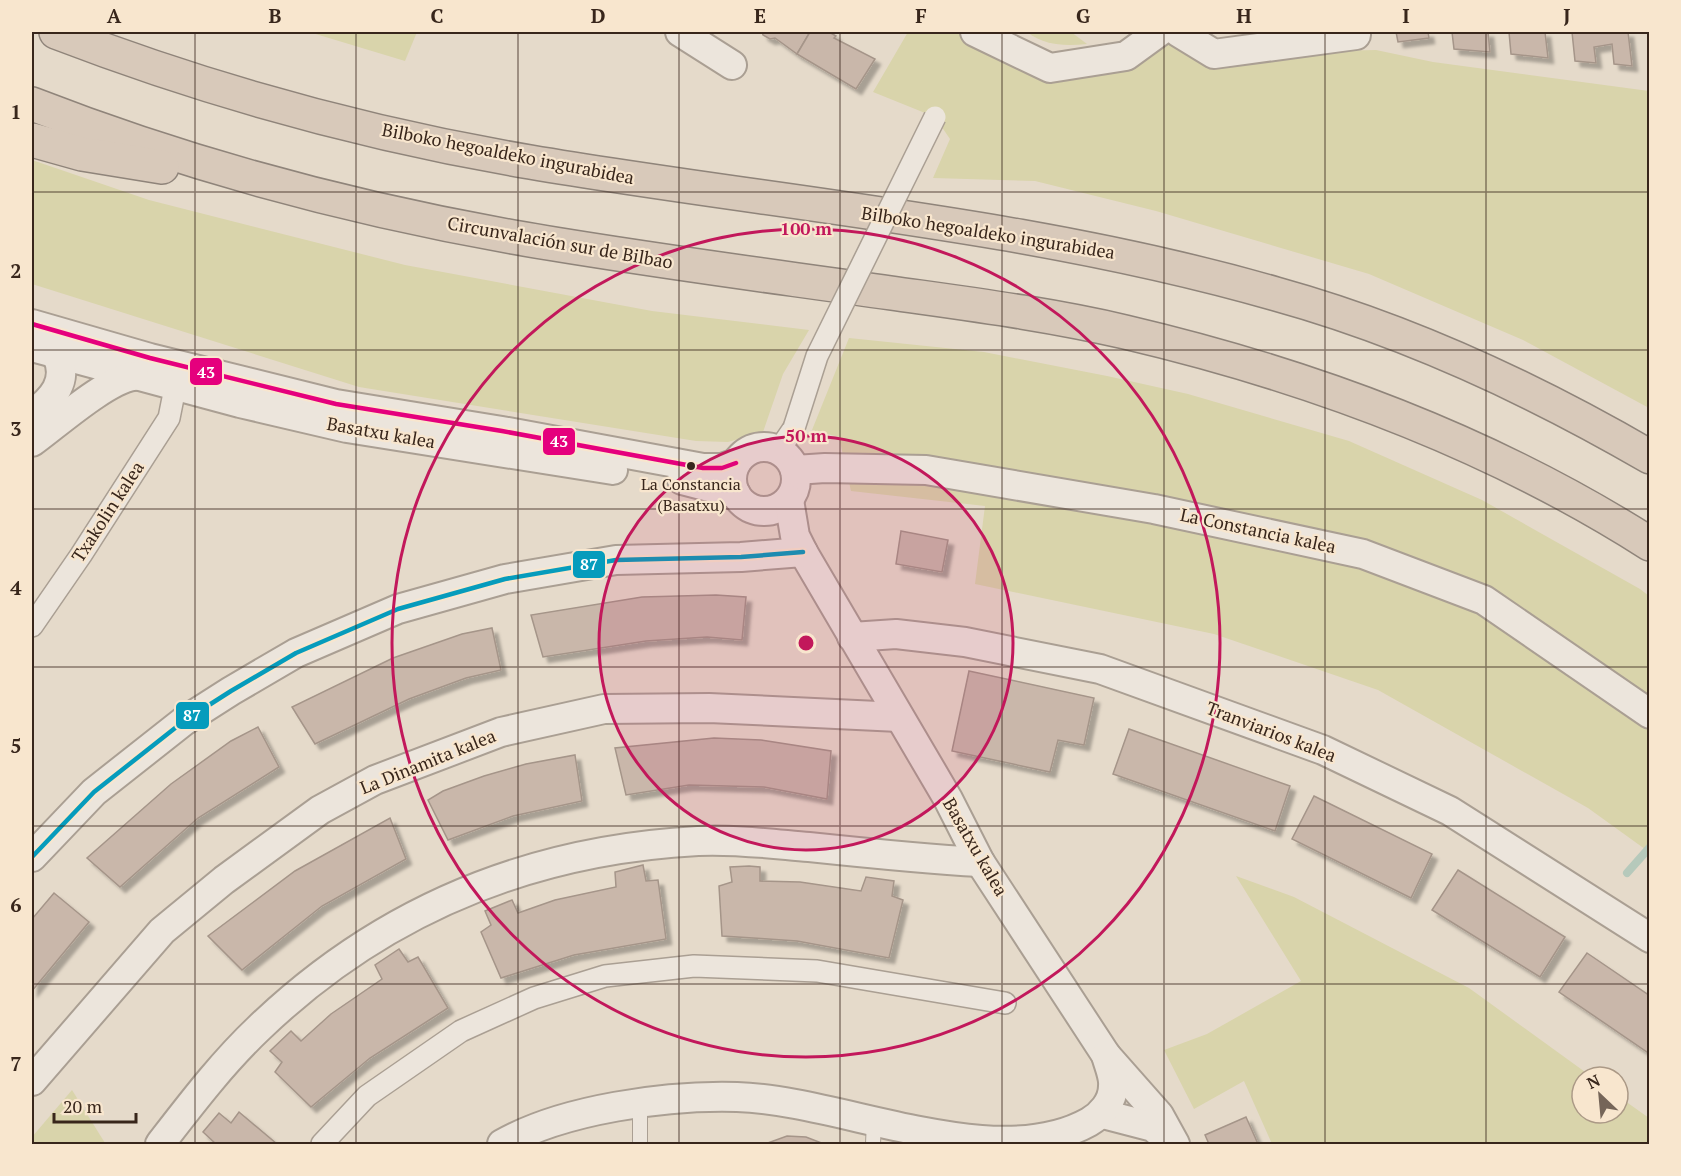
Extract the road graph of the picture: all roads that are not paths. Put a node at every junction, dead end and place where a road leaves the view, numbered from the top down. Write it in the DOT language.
graph roads {
  1 [pos="56,32"];
  2 [pos="680,32"];
  3 [pos="975,32"];
  4 [pos="1159,32"];
  5 [pos="1178,32"];
  6 [pos="1356,35"];
  7 [pos="732,65"];
  8 [pos="32,104"];
  9 [pos="935,117"];
  10 [pos="32,140"];
  11 [pos="293,188"];
  12 [pos="32,324"];
  13 [pos="50,360"];
  14 [pos="112,374"];
  15 [pos="174,393"];
  16 [pos="32,414"];
  17 [pos="32,442"];
  18 [pos="789,450"];
  19 [pos="1650,457"];
  20 [pos="736,463"];
  21 [pos="736,494"];
  22 [pos="789,500"];
  23 [pos="761,511"];
  24 [pos="1650,543"];
  25 [pos="799,544"];
  26 [pos="32,626"];
  27 [pos="852,637"];
  28 [pos="1650,714"];
  29 [pos="899,717"];
  30 [pos="32,857"];
  31 [pos="980,862"];
  32 [pos="1650,938"];
  33 [pos="1005,1003"];
  34 [pos="1106,1055"];
  35 [pos="32,1081"];
  36 [pos="640,1103"];
  37 [pos="1103,1114"];
  38 [pos="874,1132"];
  39 [pos="160,1144"];
  40 [pos="322,1144"];
  41 [pos="502,1144"];
  42 [pos="640,1144"];
  43 [pos="1174,1144"];
  1 -- 19 [label="highway, Bilboko hegoaldeko ingurabidea"];
  2 -- 7 [label="street"];
  3 -- 4 [label="street"];
  5 -- 6 [label="street"];
  8 -- 11 [label="highway"];
  9 -- 18 [label="street, bridge"];
  10 -- 11 [label="highway"];
  11 -- 24 [label="highway, Circunvalación sur de Bilbao"];
  12 -- 14 [label="street, Basatxu kalea"];
  13 -- 14 [label="street"];
  13 -- 16 [label="street"];
  14 -- 17 [label="street"];
  14 -- 20 [label="street, Basatxu kalea"];
  14 -- 21 [label="street, Basatxu kalea"];
  15 -- 26 [label="street, Txakolin kalea"];
  18 -- 20 [label="street"];
  18 -- 22 [label="street"];
  18 -- 28 [label="street, La Constancia kalea"];
  20 -- 21 [label="street"];
  21 -- 23 [label="street"];
  22 -- 23 [label="street"];
  22 -- 25 [label="street, Basatxu kalea"];
  23 -- 25 [label="street, Basatxu kalea"];
  25 -- 27 [label="street, Basatxu kalea"];
  25 -- 30 [label="street"];
  27 -- 29 [label="street, Basatxu kalea"];
  27 -- 32 [label="street, Tranviarios kalea"];
  29 -- 31 [label="street, Basatxu kalea"];
  29 -- 35 [label="street, La Dinamita kalea"];
  31 -- 34 [label="street, Basatxu kalea"];
  31 -- 39 [label="street"];
  33 -- 40 [label="street"];
  34 -- 37 [label="street"];
  34 -- 43 [label="street, Basatxu kalea"];
  36 -- 38 [label="street"];
  36 -- 41 [label="street"];
  36 -- 42 [label="lane"];
  37 -- 38 [label="street"];
  37 -- 43 [label="street, Basatxu kalea"];
}
